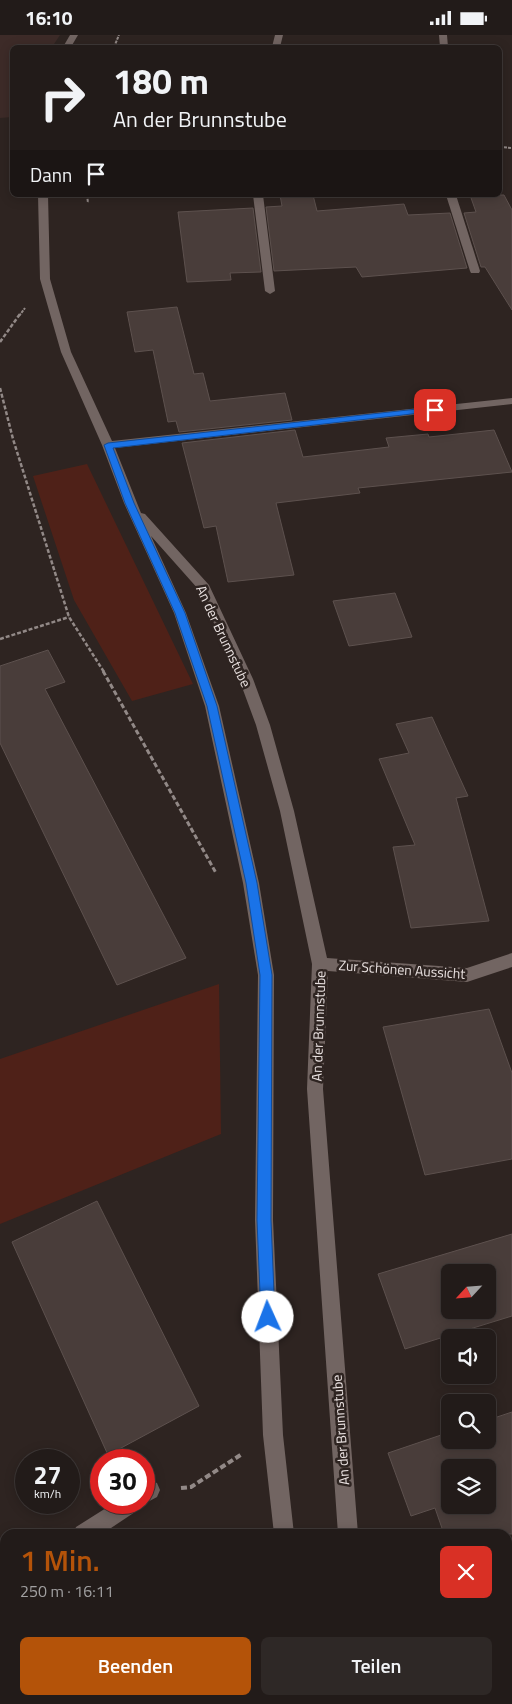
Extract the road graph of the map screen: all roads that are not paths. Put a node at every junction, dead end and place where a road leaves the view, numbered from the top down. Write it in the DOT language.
graph roads {
  1 [pos="43,197"];
  2 [pos="258,197"];
  3 [pos="452,197"];
  4 [pos="475,271"];
  5 [pos="270,291"];
  6 [pos="512,401"];
  7 [pos="108,445"];
  8 [pos="130,503"];
  9 [pos="512,960"];
  10 [pos="320,964"];
  11 [pos="114,1514"];
  12 [pos="91,1529"];
  13 [pos="283,1529"];
  14 [pos="348,1529"];
  1 -- 7 [label="street, An der Brunnstube"];
  2 -- 5 [label="street"];
  3 -- 4 [label="street"];
  6 -- 7 [label="street"];
  7 -- 8 [label="street, An der Brunnstube"];
  8 -- 10 [label="street, An der Brunnstube"];
  8 -- 13 [label="street, An der Brunnstube"];
  9 -- 10 [label="street, Zur Schönen Aussicht"];
  10 -- 14 [label="street, An der Brunnstube"];
  11 -- 12 [label="street"];
}
